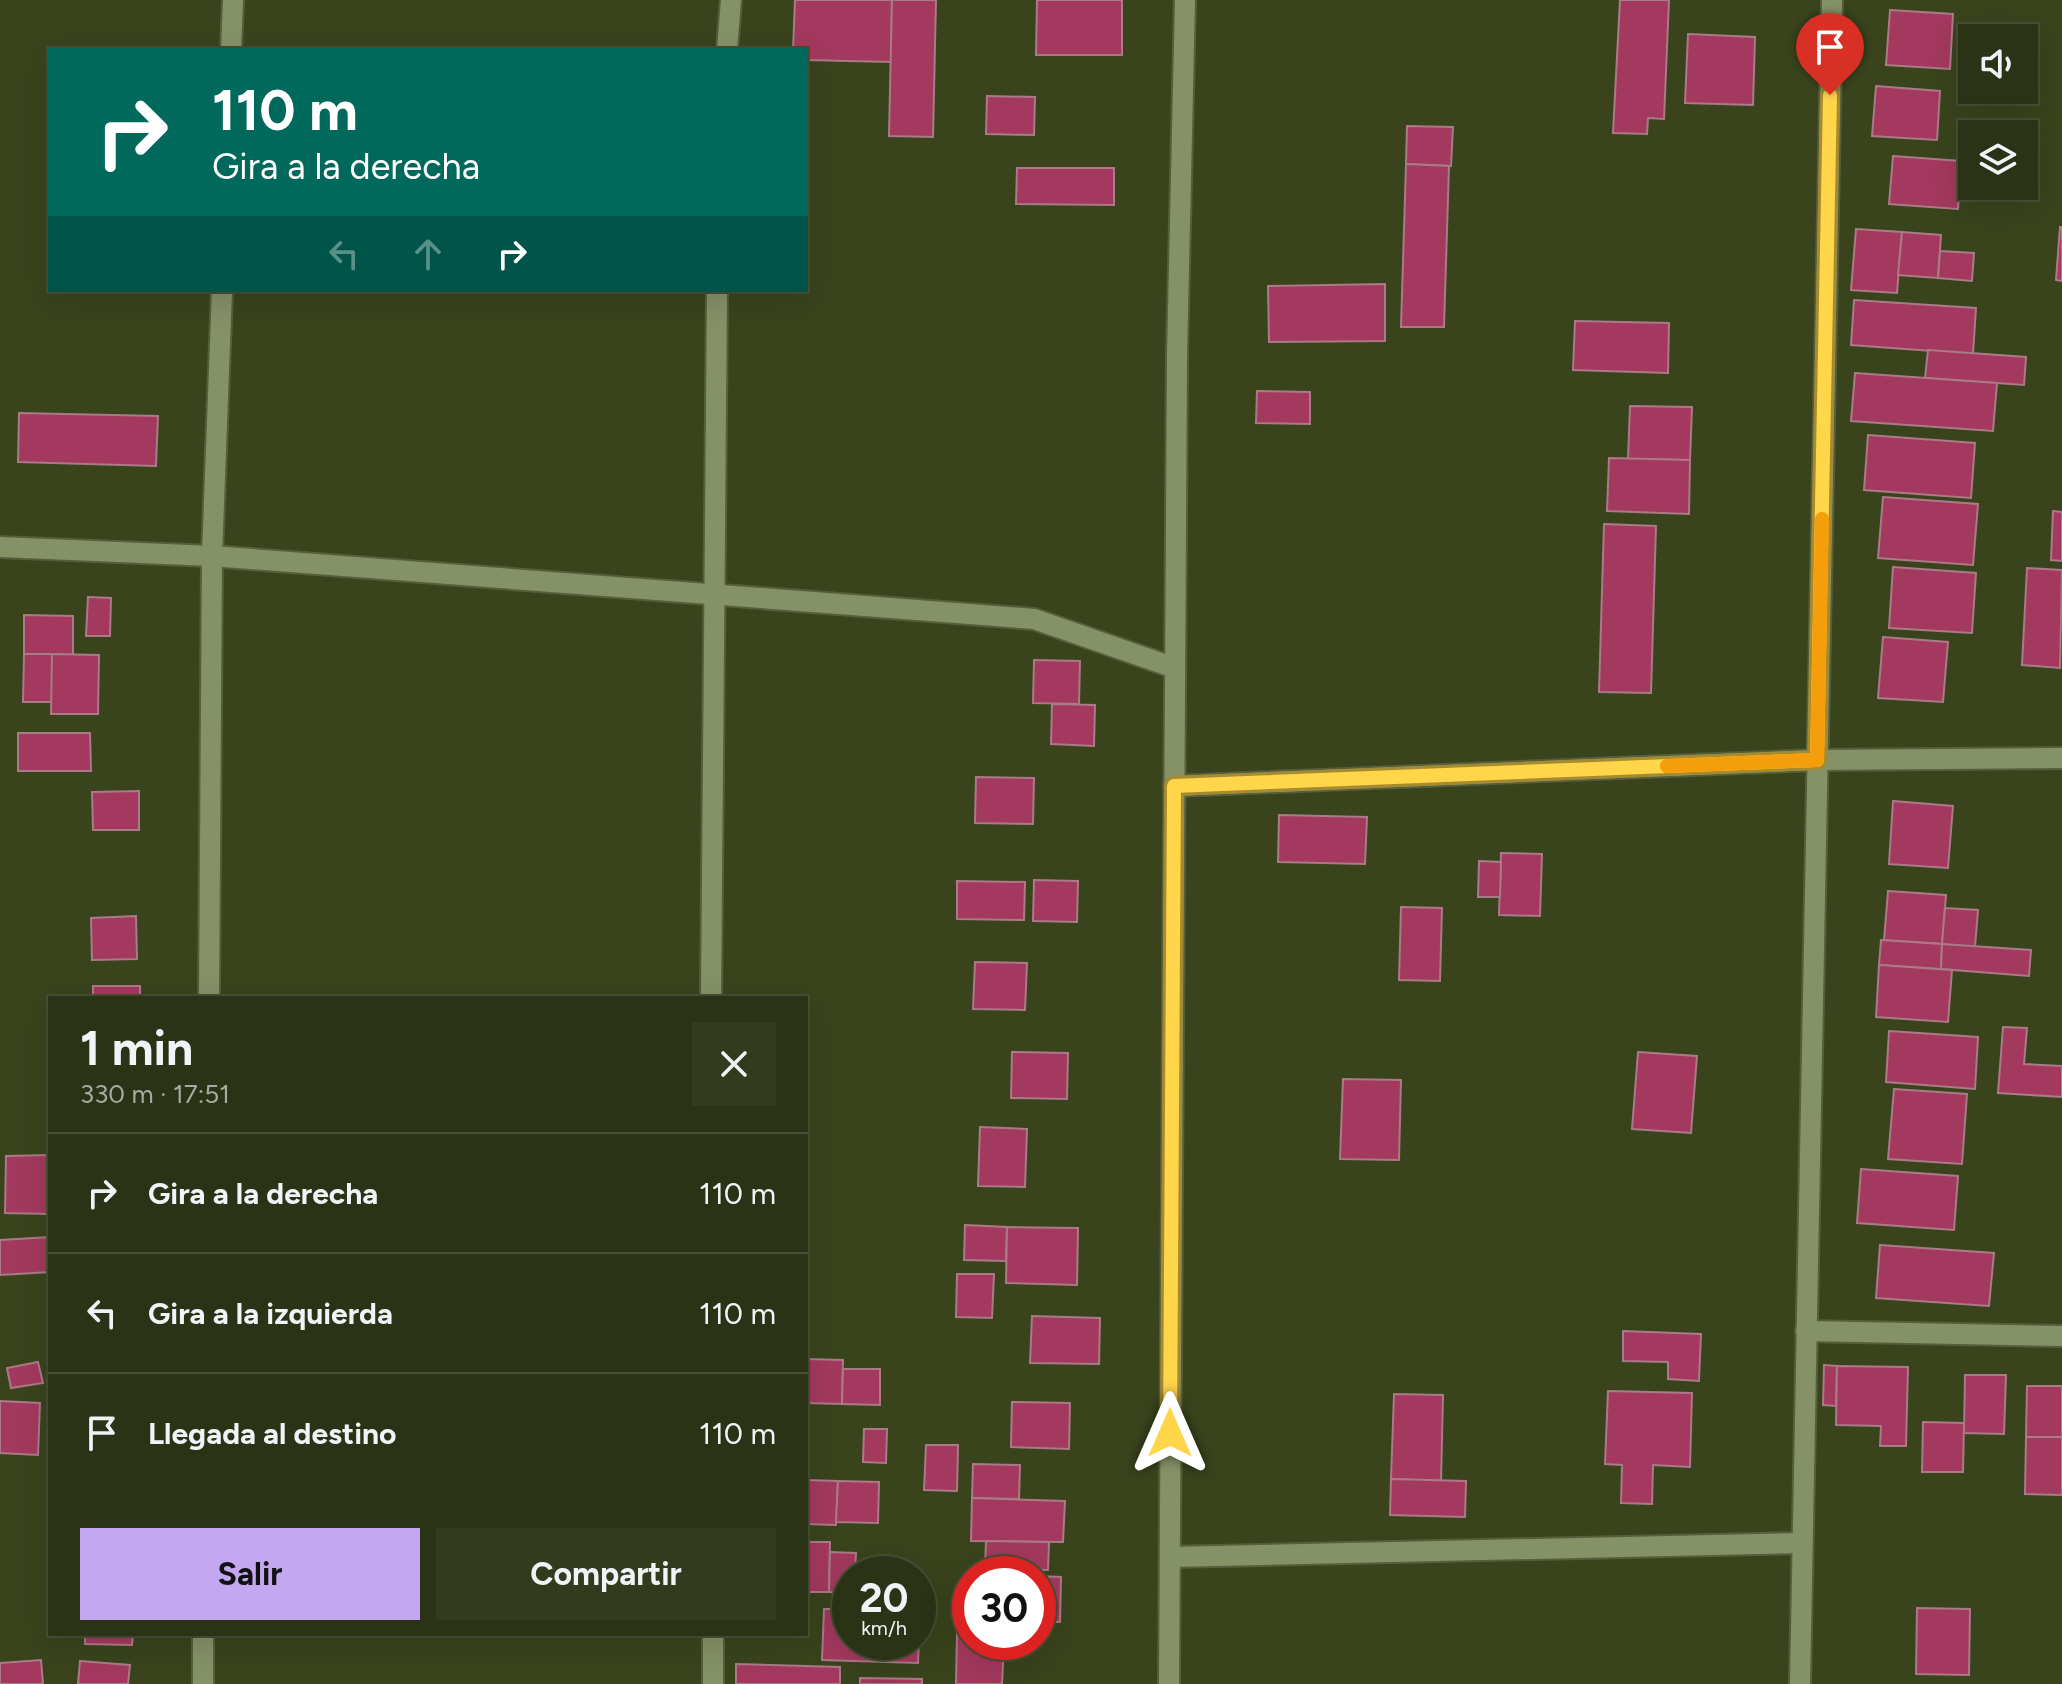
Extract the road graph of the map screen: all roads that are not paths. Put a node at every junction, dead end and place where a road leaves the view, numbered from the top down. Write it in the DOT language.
graph roads {
  1 [pos="233,0"];
  2 [pos="731,0"];
  3 [pos="1185,0"];
  4 [pos="1832,0"];
  5 [pos="231,48"];
  6 [pos="727,48"];
  7 [pos="222,292"];
  8 [pos="717,292"];
  9 [pos="0,547"];
  10 [pos="212,556"];
  11 [pos="714,594"];
  12 [pos="1175,668"];
  13 [pos="2062,758"];
  14 [pos="1817,760"];
  15 [pos="1174,786"];
  16 [pos="209,996"];
  17 [pos="711,996"];
  18 [pos="1806,1331"];
  19 [pos="2062,1336"];
  20 [pos="1802,1543"];
  21 [pos="1170,1557"];
  22 [pos="203,1636"];
  23 [pos="713,1636"];
  24 [pos="203,1684"];
  25 [pos="713,1684"];
  26 [pos="1169,1684"];
  27 [pos="1800,1684"];
  1 -- 5 [label="street"];
  2 -- 6 [label="street"];
  3 -- 12 [label="street"];
  4 -- 14 [label="street"];
  7 -- 10 [label="street"];
  8 -- 11 [label="street"];
  9 -- 10 [label="street"];
  10 -- 11 [label="street"];
  10 -- 16 [label="street"];
  11 -- 12 [label="street"];
  11 -- 17 [label="street"];
  12 -- 15 [label="street"];
  13 -- 14 [label="street"];
  14 -- 15 [label="street"];
  14 -- 18 [label="street"];
  15 -- 21 [label="street"];
  18 -- 19 [label="street"];
  18 -- 20 [label="street"];
  20 -- 21 [label="street"];
  20 -- 27 [label="street"];
  21 -- 26 [label="street"];
  22 -- 24 [label="street"];
  23 -- 25 [label="street"];
}
